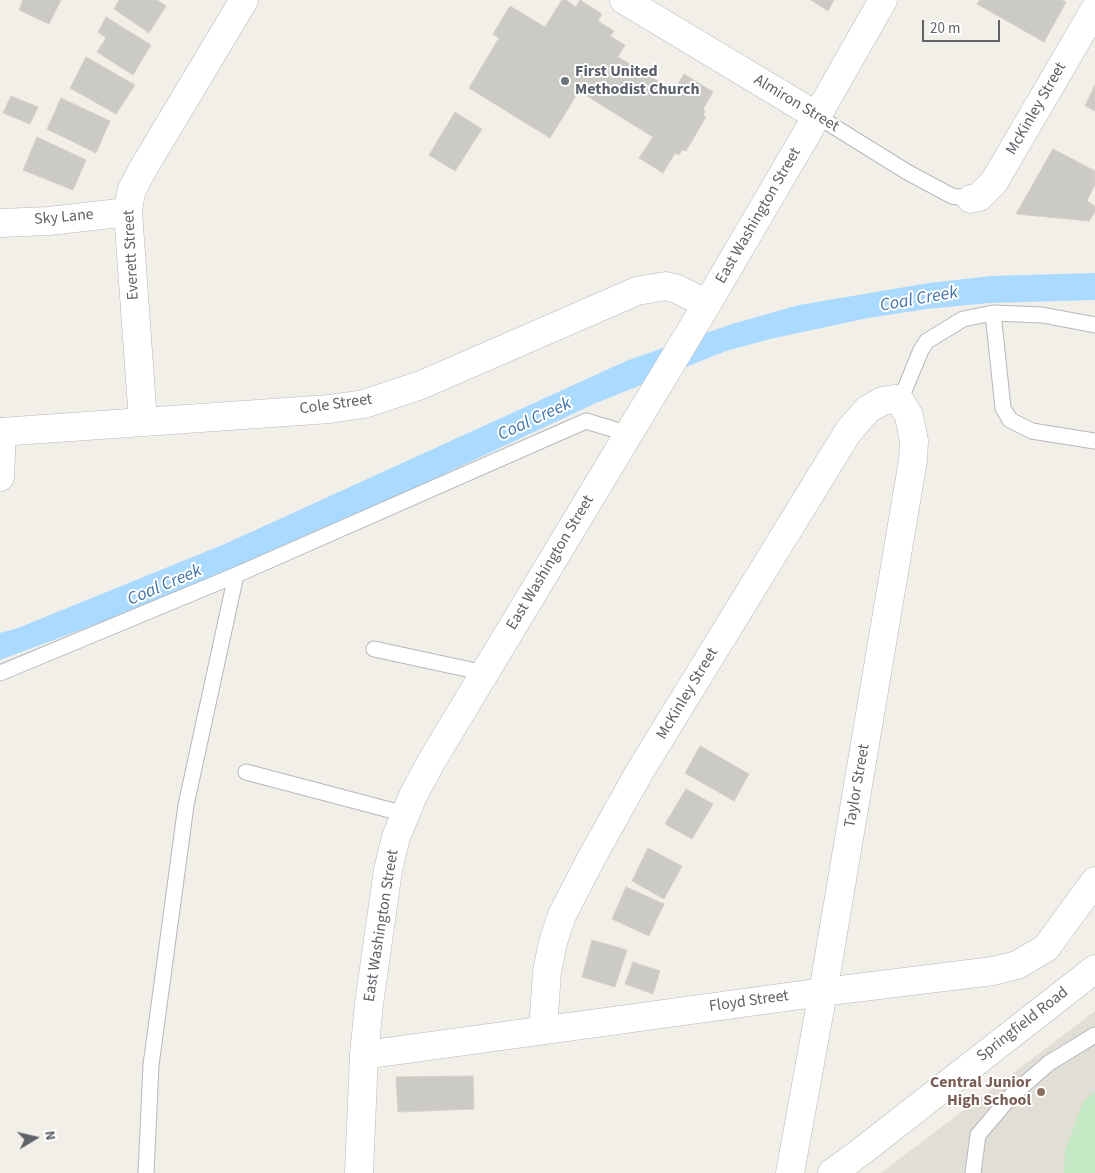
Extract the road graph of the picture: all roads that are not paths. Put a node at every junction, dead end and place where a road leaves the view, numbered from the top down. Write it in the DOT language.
graph roads {
  1 [pos="244,0"];
  2 [pos="624,0"];
  3 [pos="883,0"];
  4 [pos="1095,9"];
  5 [pos="817,116"];
  6 [pos="971,199"];
  7 [pos="128,212"];
  8 [pos="0,223"];
  9 [pos="707,304"];
  10 [pos="993,314"];
  11 [pos="1095,325"];
  12 [pos="900,401"];
  13 [pos="142,421"];
  14 [pos="1,432"];
  15 [pos="629,434"];
  16 [pos="1095,441"];
  17 [pos="0,477"];
  18 [pos="236,574"];
  19 [pos="374,648"];
  20 [pos="0,673"];
  21 [pos="485,673"];
  22 [pos="246,772"];
  23 [pos="405,814"];
  24 [pos="1095,881"];
  25 [pos="1095,969"];
  26 [pos="823,992"];
  27 [pos="543,1030"];
  28 [pos="1095,1035"];
  29 [pos="364,1055"];
  30 [pos="146,1173"];
  31 [pos="359,1173"];
  32 [pos="790,1173"];
  33 [pos="832,1173"];
  34 [pos="973,1173"];
  1 -- 7 [label="street, Everett Street"];
  2 -- 5 [label="street, Almiron Street"];
  3 -- 5 [label="street, East Washington Street"];
  4 -- 6 [label="street, McKinley Street"];
  5 -- 6 [label="lane, Almiron Street"];
  5 -- 9 [label="street, East Washington Street"];
  7 -- 8 [label="street, Sky Lane"];
  7 -- 13 [label="street, Everett Street"];
  9 -- 13 [label="street, Cole Street"];
  9 -- 15 [label="street, East Washington Street"];
  10 -- 11 [label="lane"];
  10 -- 12 [label="lane"];
  10 -- 16 [label="lane"];
  12 -- 26 [label="street, Taylor Street"];
  12 -- 27 [label="street, McKinley Street"];
  13 -- 14 [label="street, Cole Street"];
  14 -- 17 [label="street"];
  15 -- 18 [label="lane"];
  15 -- 21 [label="street, East Washington Street"];
  18 -- 20 [label="lane"];
  18 -- 30 [label="lane"];
  19 -- 21 [label="lane"];
  21 -- 23 [label="street, East Washington Street"];
  22 -- 23 [label="lane"];
  23 -- 29 [label="street, East Washington Street"];
  24 -- 26 [label="street, Floyd Street"];
  25 -- 33 [label="street, Springfield Road"];
  26 -- 27 [label="street, Floyd Street"];
  26 -- 32 [label="street, Taylor Street"];
  27 -- 29 [label="street, Floyd Street"];
  28 -- 34 [label="lane"];
  29 -- 31 [label="street, East Washington Street"];
}
